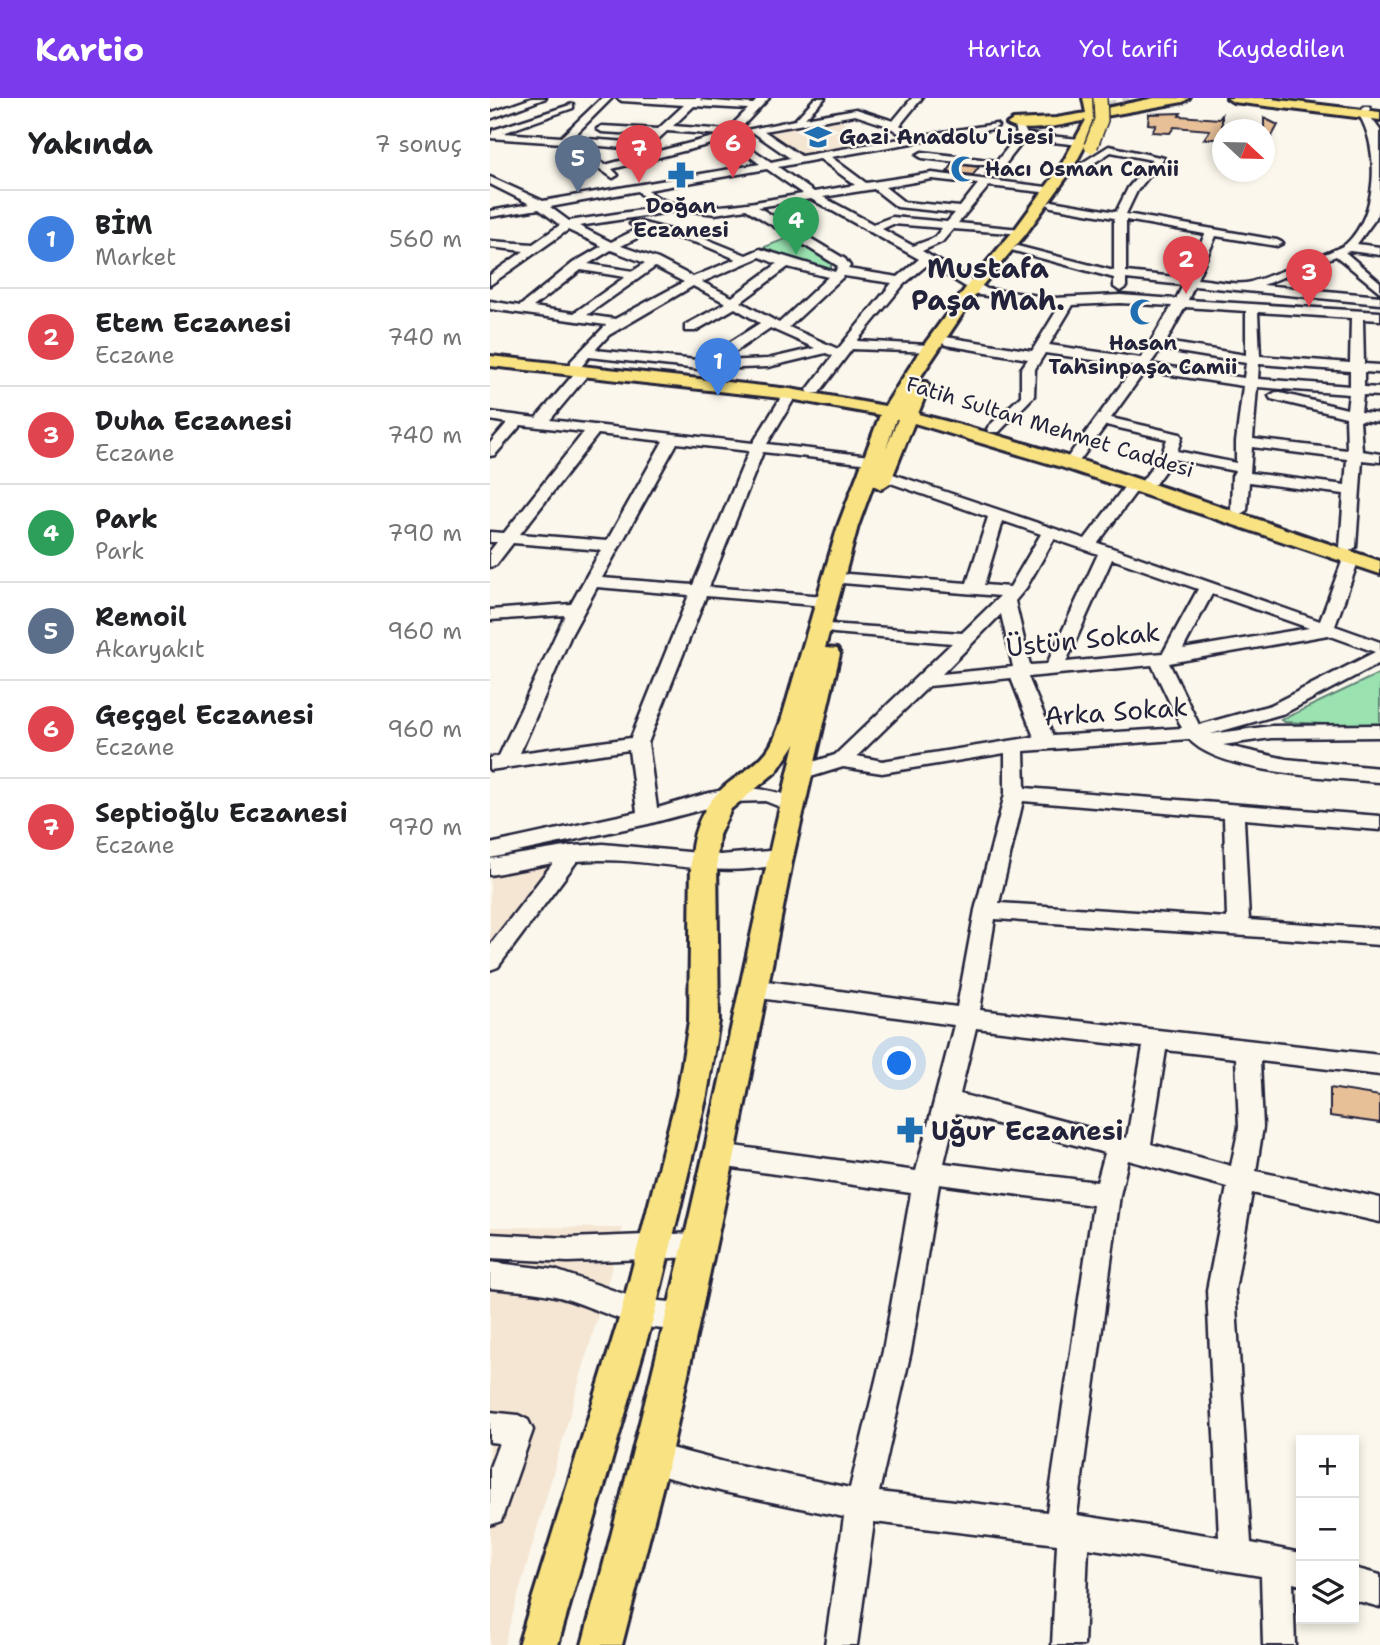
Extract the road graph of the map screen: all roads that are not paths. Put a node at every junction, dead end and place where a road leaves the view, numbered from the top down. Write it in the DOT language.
graph roads {
  1 [pos="541,98"];
  2 [pos="581,98"];
  3 [pos="607,98"];
  4 [pos="622,98"];
  5 [pos="764,98"];
  6 [pos="820,98"];
  7 [pos="917,98"];
  8 [pos="1146,98"];
  9 [pos="1158,98"];
  10 [pos="1183,98"];
  11 [pos="1233,98"];
  12 [pos="1247,98"];
  13 [pos="1262,98"];
  14 [pos="1269,98"];
  15 [pos="1218,99"];
  16 [pos="694,100"];
  17 [pos="1380,101"];
  18 [pos="1298,102"];
  19 [pos="570,106"];
  20 [pos="755,107"];
  21 [pos="506,110"];
  22 [pos="1371,112"];
  23 [pos="1101,114"];
  24 [pos="490,116"];
  25 [pos="590,116"];
  26 [pos="1380,116"];
  27 [pos="604,117"];
  28 [pos="533,118"];
  29 [pos="644,120"];
  30 [pos="800,121"];
  31 [pos="1051,123"];
  32 [pos="894,126"];
  33 [pos="993,126"];
  34 [pos="665,127"];
  35 [pos="1015,127"];
  36 [pos="578,128"];
  37 [pos="756,130"];
  38 [pos="490,135"];
  39 [pos="730,135"];
  40 [pos="517,137"];
  41 [pos="932,137"];
  42 [pos="531,138"];
  43 [pos="916,140"];
  44 [pos="564,141"];
  45 [pos="490,145"];
  46 [pos="643,146"];
  47 [pos="821,155"];
  48 [pos="922,155"];
  49 [pos="798,159"];
  50 [pos="627,162"];
  51 [pos="1000,164"];
  52 [pos="766,165"];
  53 [pos="604,167"];
  54 [pos="1380,173"];
  55 [pos="490,180"];
  56 [pos="902,180"];
  57 [pos="986,181"];
  58 [pos="869,185"];
  59 [pos="636,188"];
  60 [pos="812,195"];
  61 [pos="1053,197"];
  62 [pos="540,204"];
  63 [pos="901,205"];
  64 [pos="679,207"];
  65 [pos="750,207"];
  66 [pos="725,210"];
  67 [pos="962,210"];
  68 [pos="1122,211"];
  69 [pos="490,214"];
  70 [pos="618,217"];
  71 [pos="1375,218"];
  72 [pos="892,220"];
  73 [pos="567,225"];
  74 [pos="950,225"];
  75 [pos="649,228"];
  76 [pos="874,228"];
  77 [pos="1212,231"];
  78 [pos="790,234"];
  79 [pos="1018,241"];
  80 [pos="1277,243"];
  81 [pos="490,244"];
  82 [pos="611,246"];
  83 [pos="533,248"];
  84 [pos="913,250"];
  85 [pos="1344,250"];
  86 [pos="1380,251"];
  87 [pos="927,258"];
  88 [pos="746,259"];
  89 [pos="654,262"];
  90 [pos="786,263"];
  91 [pos="577,266"];
  92 [pos="840,274"];
  93 [pos="1120,274"];
  94 [pos="633,275"];
  95 [pos="490,281"];
  96 [pos="694,281"];
  97 [pos="902,281"];
  98 [pos="1190,281"];
  99 [pos="1251,287"];
  100 [pos="979,288"];
  101 [pos="1380,288"];
  102 [pos="1120,299"];
  103 [pos="1380,300"];
  104 [pos="1181,302"];
  105 [pos="735,303"];
  106 [pos="1068,303"];
  107 [pos="490,305"];
  108 [pos="1252,307"];
  109 [pos="521,311"];
  110 [pos="1357,315"];
  111 [pos="1380,316"];
  112 [pos="576,318"];
  113 [pos="616,323"];
  114 [pos="775,326"];
  115 [pos="690,328"];
  116 [pos="1157,344"];
  117 [pos="938,345"];
  118 [pos="825,349"];
  119 [pos="846,350"];
  120 [pos="1038,352"];
  121 [pos="490,354"];
  122 [pos="1253,357"];
  123 [pos="490,361"];
  124 [pos="582,363"];
  125 [pos="1143,365"];
  126 [pos="1356,367"];
  127 [pos="1380,369"];
  128 [pos="705,372"];
  129 [pos="1249,386"];
  130 [pos="814,390"];
  131 [pos="1357,390"];
  132 [pos="1380,391"];
  133 [pos="790,394"];
  134 [pos="901,409"];
  135 [pos="1353,415"];
  136 [pos="490,416"];
  137 [pos="1380,418"];
  138 [pos="517,420"];
  139 [pos="1103,420"];
  140 [pos="540,423"];
  141 [pos="594,429"];
  142 [pos="994,429"];
  143 [pos="672,438"];
  144 [pos="1243,442"];
  145 [pos="757,448"];
  146 [pos="490,452"];
  147 [pos="1169,454"];
  148 [pos="1355,455"];
  149 [pos="1075,457"];
  150 [pos="1380,458"];
  151 [pos="877,468"];
  152 [pos="1240,472"];
  153 [pos="1142,483"];
  154 [pos="1353,491"];
  155 [pos="1239,510"];
  156 [pos="997,514"];
  157 [pos="1050,532"];
  158 [pos="490,537"];
  159 [pos="508,539"];
  160 [pos="1088,545"];
  161 [pos="612,546"];
  162 [pos="1107,551"];
  163 [pos="1350,553"];
  164 [pos="1380,558"];
  165 [pos="490,562"];
  166 [pos="1380,568"];
  167 [pos="848,579"];
  168 [pos="592,582"];
  169 [pos="1207,588"];
  170 [pos="974,589"];
  171 [pos="698,590"];
  172 [pos="1010,596"];
  173 [pos="825,601"];
  174 [pos="576,609"];
  175 [pos="490,615"];
  176 [pos="835,628"];
  177 [pos="1325,631"];
  178 [pos="966,639"];
  179 [pos="1380,648"];
  180 [pos="1380,656"];
  181 [pos="1164,658"];
  182 [pos="1054,669"];
  183 [pos="1020,672"];
  184 [pos="924,681"];
  185 [pos="1380,731"];
  186 [pos="1198,738"];
  187 [pos="638,743"];
  188 [pos="1046,743"];
  189 [pos="1014,745"];
  190 [pos="842,760"];
  191 [pos="498,763"];
  192 [pos="801,772"];
  193 [pos="1380,775"];
  194 [pos="730,794"];
  195 [pos="1015,794"];
  196 [pos="793,804"];
  197 [pos="1234,811"];
  198 [pos="648,817"];
  199 [pos="1380,823"];
  200 [pos="490,851"];
  201 [pos="571,853"];
  202 [pos="780,857"];
  203 [pos="702,861"];
  204 [pos="490,867"];
  205 [pos="986,910"];
  206 [pos="1238,927"];
  207 [pos="1380,937"];
  208 [pos="490,961"];
  209 [pos="752,988"];
  210 [pos="967,1018"];
  211 [pos="1156,1040"];
  212 [pos="1248,1050"];
  213 [pos="1380,1065"];
  214 [pos="946,1100"];
  215 [pos="1128,1149"];
  216 [pos="719,1155"];
  217 [pos="928,1178"];
  218 [pos="1243,1180"];
  219 [pos="1107,1195"];
  220 [pos="1380,1210"];
  221 [pos="654,1244"];
  222 [pos="698,1245"];
  223 [pos="490,1246"];
  224 [pos="490,1276"];
  225 [pos="638,1312"];
  226 [pos="681,1316"];
  227 [pos="490,1427"];
  228 [pos="651,1458"];
  229 [pos="861,1505"];
  230 [pos="490,1510"];
  231 [pos="1067,1530"];
  232 [pos="1236,1555"];
  233 [pos="1289,1566"];
  234 [pos="1359,1585"];
  235 [pos="1380,1591"];
  236 [pos="538,1645"];
  237 [pos="602,1645"];
  238 [pos="841,1645"];
  239 [pos="1068,1645"];
  240 [pos="1279,1645"];
  1 -- 21 [label="street"];
  2 -- 19 [label="street"];
  3 -- 25 [label="street"];
  4 -- 16 [label="street"];
  5 -- 20 [label="street"];
  6 -- 30 [label="street"];
  7 -- 32 [label="street"];
  8 -- 23 [label="main road"];
  9 -- 23 [label="main road"];
  10 -- 23 [label="main road"];
  11 -- 18 [label="main road"];
  12 -- 18 [label="main road"];
  13 -- 14 [label="main road"];
  14 -- 18 [label="main road"];
  15 -- 18 [label="main road"];
  16 -- 20 [label="street"];
  16 -- 34 [label="street"];
  17 -- 22 [label="main road"];
  18 -- 22 [label="main road"];
  18 -- 22 [label="main road"];
  19 -- 28 [label="street"];
  19 -- 42 [label="street"];
  20 -- 39 [label="street"];
  21 -- 24 [label="street"];
  21 -- 28 [label="street"];
  22 -- 26 [label="main road"];
  22 -- 54 [label="street"];
  23 -- 31 [label="main road"];
  23 -- 31 [label="main road"];
  23 -- 35 [label="main road"];
  23 -- 35 [label="street"];
  23 -- 61 [label="main road"];
  23 -- 68 [label="street"];
  25 -- 27 [label="street"];
  25 -- 36 [label="street"];
  28 -- 38 [label="street"];
  29 -- 34 [label="street"];
  30 -- 32 [label="street"];
  30 -- 37 [label="street"];
  31 -- 35 [label="main road"];
  32 -- 43 [label="street"];
  33 -- 35 [label="main road"];
  33 -- 41 [label="street"];
  34 -- 36 [label="street"];
  34 -- 39 [label="street"];
  34 -- 46 [label="street"];
  35 -- 51 [label="street"];
  36 -- 44 [label="street"];
  37 -- 39 [label="street"];
  37 -- 49 [label="street"];
  38 -- 40 [label="street"];
  39 -- 50 [label="street"];
  39 -- 52 [label="street"];
  40 -- 42 [label="street"];
  40 -- 45 [label="street"];
  41 -- 43 [label="street"];
  41 -- 48 [label="street"];
  42 -- 44 [label="street"];
  43 -- 47 [label="street"];
  44 -- 46 [label="street"];
  44 -- 53 [label="street"];
  46 -- 50 [label="street"];
  47 -- 49 [label="street"];
  47 -- 58 [label="street"];
  48 -- 51 [label="street"];
  48 -- 56 [label="street"];
  49 -- 52 [label="street"];
  50 -- 53 [label="street"];
  51 -- 57 [label="street"];
  52 -- 59 [label="street"];
  52 -- 60 [label="street"];
  53 -- 59 [label="street"];
  54 -- 71 [label="street"];
  55 -- 62 [label="street"];
  56 -- 57 [label="street"];
  56 -- 58 [label="street"];
  57 -- 61 [label="street"];
  57 -- 67 [label="street"];
  58 -- 60 [label="street"];
  58 -- 63 [label="street"];
  59 -- 62 [label="street"];
  59 -- 64 [label="street"];
  60 -- 65 [label="street"];
  60 -- 76 [label="street"];
  61 -- 68 [label="street"];
  61 -- 79 [label="main road"];
  62 -- 69 [label="street"];
  62 -- 73 [label="street"];
  63 -- 67 [label="street"];
  63 -- 72 [label="street"];
  64 -- 66 [label="street"];
  64 -- 70 [label="street"];
  65 -- 66 [label="street"];
  65 -- 78 [label="street"];
  66 -- 78 [label="street"];
  67 -- 74 [label="street"];
  68 -- 77 [label="street"];
  68 -- 93 [label="street"];
  70 -- 73 [label="street"];
  70 -- 75 [label="street"];
  71 -- 85 [label="street"];
  72 -- 74 [label="street"];
  72 -- 76 [label="street"];
  73 -- 82 [label="street"];
  73 -- 83 [label="street"];
  74 -- 79 [label="street"];
  74 -- 84 [label="street"];
  75 -- 82 [label="street"];
  75 -- 88 [label="street"];
  76 -- 84 [label="street"];
  77 -- 80 [label="street"];
  77 -- 98 [label="street"];
  78 -- 92 [label="street"];
  79 -- 93 [label="street"];
  79 -- 100 [label="main road"];
  81 -- 83 [label="street"];
  82 -- 89 [label="street"];
  82 -- 91 [label="street"];
  83 -- 95 [label="street"];
  84 -- 87 [label="street"];
  85 -- 86 [label="street"];
  85 -- 99 [label="street"];
  85 -- 101 [label="street"];
  87 -- 97 [label="street"];
  87 -- 100 [label="street"];
  88 -- 90 [label="street"];
  88 -- 96 [label="street"];
  89 -- 94 [label="street"];
  89 -- 96 [label="street"];
  90 -- 92 [label="street"];
  90 -- 105 [label="street"];
  91 -- 94 [label="street"];
  91 -- 109 [label="street"];
  92 -- 97 [label="street"];
  92 -- 114 [label="street"];
  93 -- 98 [label="street"];
  93 -- 102 [label="street"];
  94 -- 112 [label="street"];
  96 -- 105 [label="street"];
  96 -- 113 [label="street"];
  97 -- 119 [label="street"];
  98 -- 99 [label="street"];
  98 -- 104 [label="street"];
  99 -- 103 [label="street"];
  100 -- 106 [label="street"];
  100 -- 117 [label="main road"];
  102 -- 104 [label="street"];
  102 -- 106 [label="street"];
  104 -- 108 [label="street"];
  104 -- 116 [label="street"];
  105 -- 114 [label="street"];
  105 -- 115 [label="street"];
  106 -- 120 [label="street"];
  107 -- 109 [label="street"];
  108 -- 110 [label="street"];
  108 -- 122 [label="street"];
  109 -- 112 [label="street"];
  110 -- 111 [label="street"];
  110 -- 126 [label="street"];
  112 -- 113 [label="street"];
  113 -- 124 [label="street"];
  114 -- 118 [label="street"];
  114 -- 128 [label="street"];
  116 -- 122 [label="street"];
  116 -- 125 [label="street"];
  117 -- 119 [label="street"];
  117 -- 120 [label="street"];
  117 -- 134 [label="main road"];
  118 -- 119 [label="street"];
  118 -- 128 [label="street"];
  119 -- 130 [label="street"];
  120 -- 125 [label="street"];
  120 -- 142 [label="street"];
  121 -- 124 [label="main road, Fatih Sultan Mehmet Caddesi"];
  122 -- 126 [label="street"];
  122 -- 129 [label="street"];
  123 -- 124 [label="main road"];
  124 -- 128 [label="main road, Fatih Sultan Mehmet Caddesi"];
  124 -- 133 [label="main road"];
  124 -- 140 [label="street"];
  125 -- 129 [label="street"];
  125 -- 139 [label="street"];
  126 -- 127 [label="street"];
  126 -- 131 [label="street"];
  128 -- 130 [label="main road, Fatih Sultan Mehmet Caddesi"];
  129 -- 131 [label="street"];
  129 -- 135 [label="street"];
  129 -- 144 [label="street"];
  130 -- 134 [label="main road, Fatih Sultan Mehmet Caddesi"];
  131 -- 132 [label="street"];
  131 -- 135 [label="street"];
  133 -- 134 [label="main road"];
  133 -- 145 [label="street"];
  134 -- 142 [label="main road, Fatih Sultan Mehmet Caddesi"];
  134 -- 151 [label="main road"];
  134 -- 153 [label="main road"];
  135 -- 137 [label="street"];
  135 -- 148 [label="street"];
  136 -- 138 [label="street"];
  138 -- 140 [label="street"];
  138 -- 146 [label="street"];
  139 -- 147 [label="street"];
  139 -- 149 [label="street"];
  140 -- 141 [label="street"];
  141 -- 143 [label="street"];
  141 -- 159 [label="street"];
  142 -- 149 [label="main road, Fatih Sultan Mehmet Caddesi"];
  143 -- 145 [label="street"];
  143 -- 161 [label="street"];
  144 -- 148 [label="street"];
  144 -- 152 [label="street"];
  145 -- 151 [label="street"];
  145 -- 171 [label="street"];
  147 -- 152 [label="street"];
  147 -- 153 [label="street"];
  148 -- 150 [label="street"];
  148 -- 154 [label="street"];
  149 -- 153 [label="main road, Fatih Sultan Mehmet Caddesi"];
  151 -- 156 [label="street"];
  151 -- 167 [label="main road"];
  151 -- 173 [label="main road"];
  152 -- 154 [label="street"];
  152 -- 155 [label="street"];
  153 -- 155 [label="main road, Fatih Sultan Mehmet Caddesi"];
  153 -- 160 [label="street"];
  153 -- 163 [label="main road"];
  154 -- 163 [label="street"];
  155 -- 163 [label="main road, Fatih Sultan Mehmet Caddesi"];
  156 -- 157 [label="street"];
  156 -- 170 [label="street"];
  157 -- 160 [label="street"];
  157 -- 172 [label="street"];
  158 -- 159 [label="street"];
  159 -- 161 [label="street"];
  159 -- 165 [label="street"];
  160 -- 162 [label="street"];
  161 -- 168 [label="street"];
  162 -- 169 [label="street"];
  162 -- 182 [label="street"];
  163 -- 164 [label="main road, Fatih Sultan Mehmet Caddesi"];
  163 -- 166 [label="main road"];
  163 -- 177 [label="street"];
  167 -- 170 [label="street"];
  167 -- 176 [label="main road"];
  168 -- 171 [label="street"];
  168 -- 174 [label="street"];
  169 -- 177 [label="street"];
  169 -- 181 [label="street"];
  170 -- 172 [label="street"];
  171 -- 173 [label="street"];
  171 -- 187 [label="street"];
  172 -- 178 [label="street"];
  172 -- 183 [label="street"];
  173 -- 194 [label="main road"];
  174 -- 175 [label="street"];
  174 -- 191 [label="street"];
  176 -- 178 [label="street"];
  176 -- 192 [label="main road"];
  177 -- 179 [label="street"];
  177 -- 181 [label="street, Üstün Sokak"];
  178 -- 184 [label="street"];
  180 -- 186 [label="street, Arka Sokak"];
  181 -- 182 [label="street, Üstün Sokak"];
  181 -- 186 [label="street"];
  182 -- 183 [label="street, Üstün Sokak"];
  183 -- 184 [label="street, Üstün Sokak"];
  183 -- 188 [label="street"];
  184 -- 190 [label="street"];
  185 -- 186 [label="street"];
  186 -- 188 [label="street, Arka Sokak"];
  186 -- 193 [label="street"];
  187 -- 191 [label="street"];
  187 -- 198 [label="street"];
  188 -- 189 [label="street, Arka Sokak"];
  189 -- 190 [label="street, Arka Sokak"];
  189 -- 195 [label="street"];
  190 -- 192 [label="street"];
  192 -- 196 [label="main road"];
  194 -- 196 [label="street"];
  194 -- 198 [label="street"];
  194 -- 203 [label="main road"];
  195 -- 197 [label="street"];
  195 -- 205 [label="street"];
  196 -- 202 [label="main road"];
  197 -- 199 [label="street"];
  197 -- 206 [label="street"];
  198 -- 200 [label="street"];
  201 -- 203 [label="street"];
  201 -- 204 [label="street"];
  201 -- 208 [label="street"];
  202 -- 203 [label="street"];
  202 -- 209 [label="main road"];
  203 -- 221 [label="main road"];
  205 -- 206 [label="street"];
  205 -- 210 [label="street"];
  206 -- 207 [label="street"];
  209 -- 210 [label="street"];
  209 -- 216 [label="main road"];
  210 -- 211 [label="street"];
  210 -- 214 [label="street"];
  211 -- 212 [label="street"];
  211 -- 215 [label="street"];
  212 -- 213 [label="street"];
  212 -- 218 [label="street"];
  214 -- 215 [label="street"];
  214 -- 217 [label="street"];
  215 -- 218 [label="street"];
  215 -- 219 [label="street"];
  216 -- 217 [label="street"];
  216 -- 222 [label="main road"];
  217 -- 219 [label="street"];
  217 -- 229 [label="street"];
  218 -- 220 [label="street"];
  218 -- 232 [label="street"];
  219 -- 231 [label="street"];
  221 -- 222 [label="street"];
  221 -- 223 [label="street"];
  221 -- 225 [label="main road"];
  222 -- 226 [label="main road"];
  224 -- 225 [label="street"];
  225 -- 226 [label="street"];
  225 -- 236 [label="main road"];
  226 -- 228 [label="main road"];
  227 -- 230 [label="street"];
  228 -- 229 [label="street"];
  228 -- 237 [label="main road"];
  229 -- 231 [label="street"];
  229 -- 238 [label="street"];
  231 -- 232 [label="street"];
  231 -- 239 [label="street"];
  232 -- 233 [label="street"];
  233 -- 240 [label="street"];
  234 -- 235 [label="street"];
}
